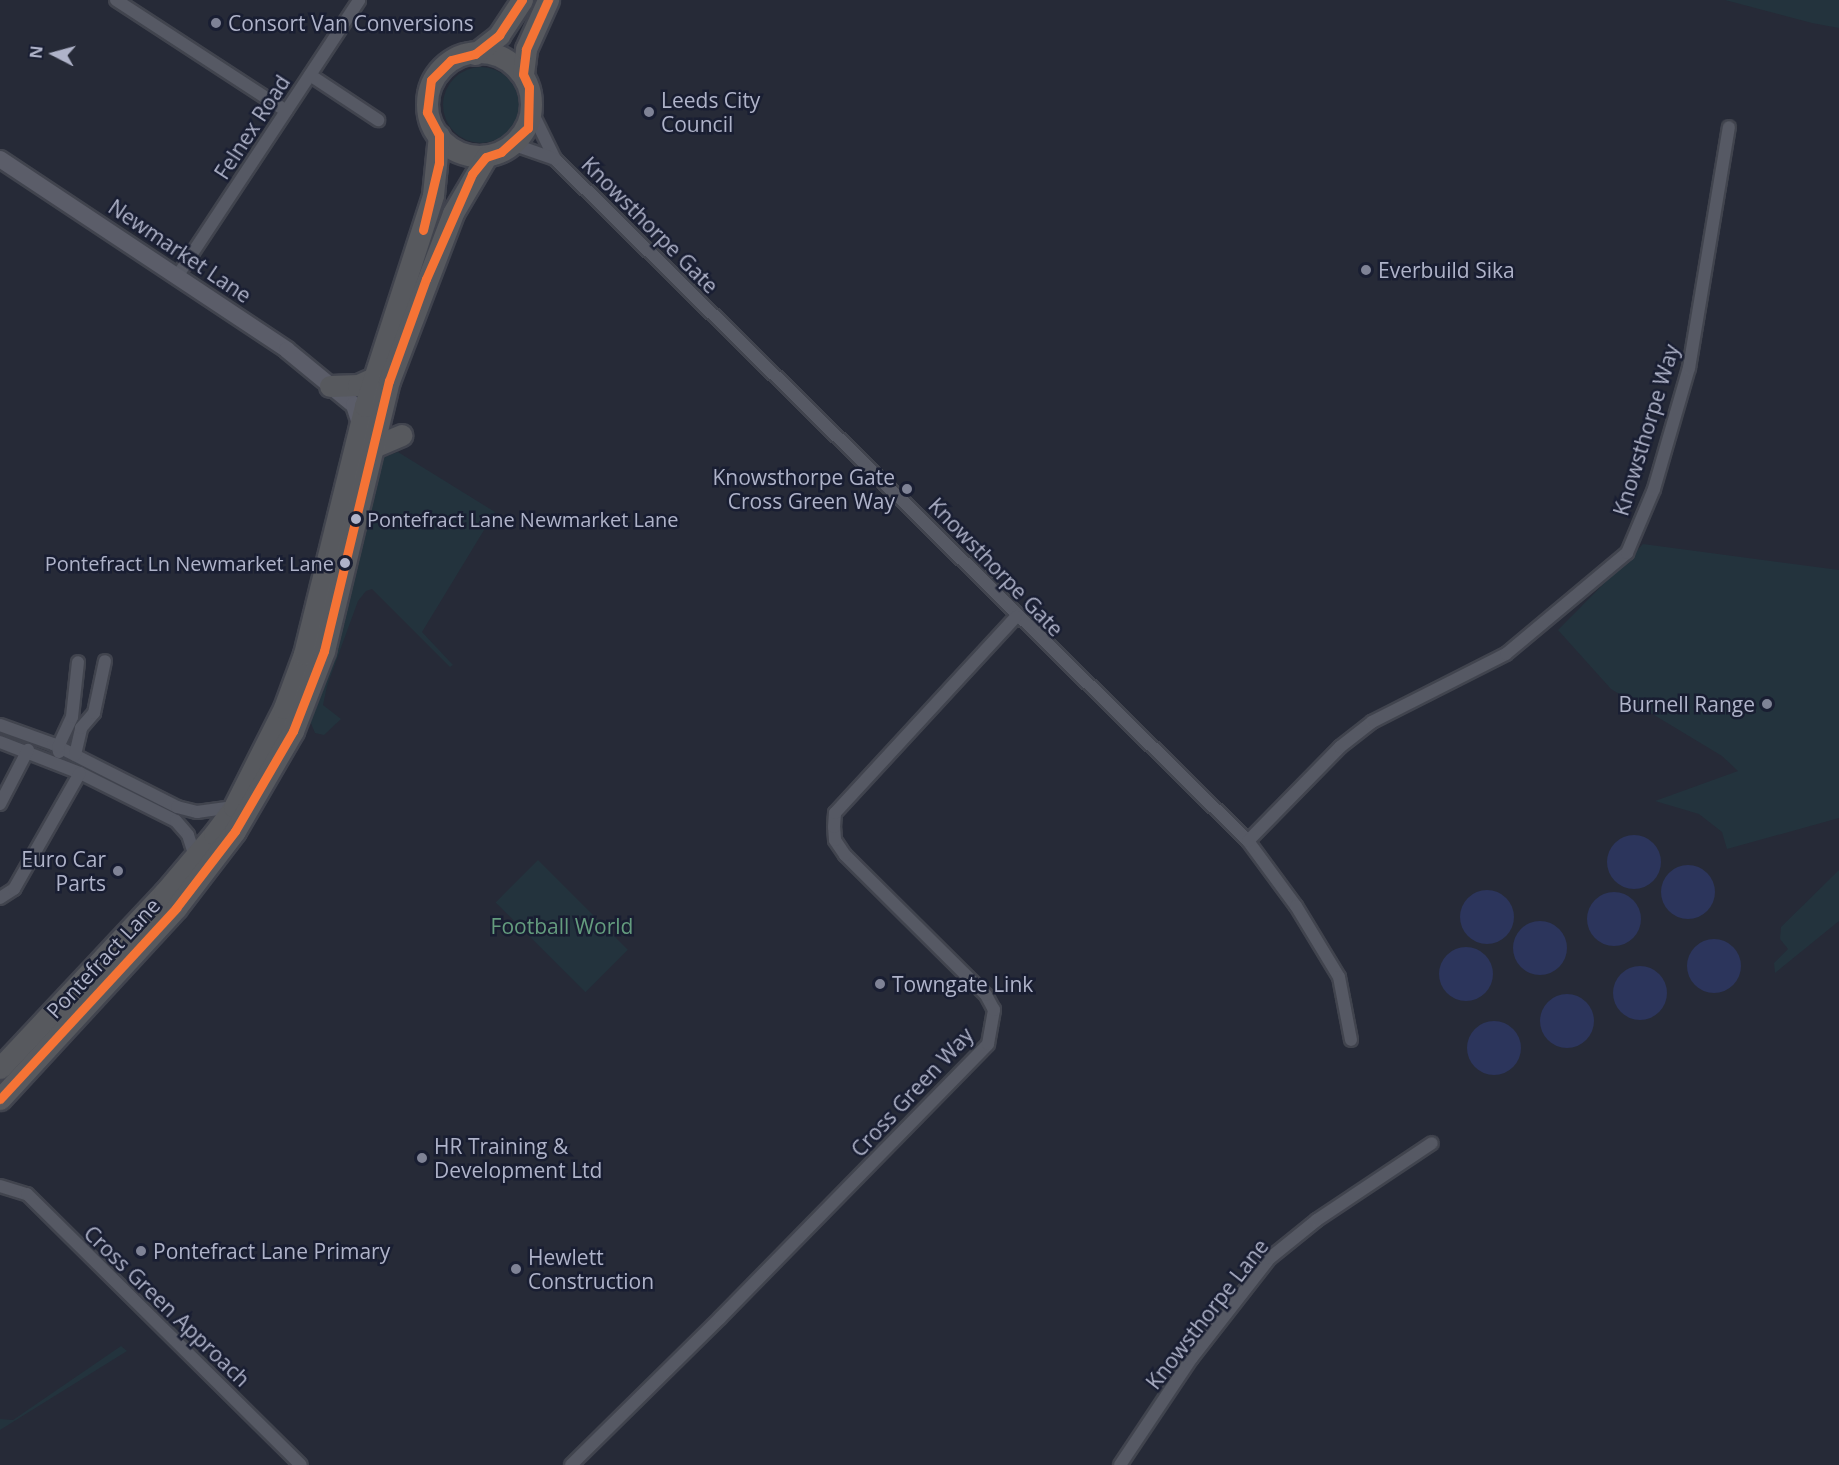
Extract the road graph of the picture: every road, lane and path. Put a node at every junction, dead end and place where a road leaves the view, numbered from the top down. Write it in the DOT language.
graph roads {
  1 [pos="116,0"];
  2 [pos="359,0"];
  3 [pos="522,0"];
  4 [pos="548,0"];
  5 [pos="475,54"];
  6 [pos="523,74"];
  7 [pos="310,75"];
  8 [pos="531,110"];
  9 [pos="286,111"];
  10 [pos="378,120"];
  11 [pos="1729,127"];
  12 [pos="439,135"];
  13 [pos="512,144"];
  14 [pos="486,157"];
  15 [pos="0,159"];
  16 [pos="555,159"];
  17 [pos="178,275"];
  18 [pos="374,378"];
  19 [pos="330,386"];
  20 [pos="360,424"];
  21 [pos="401,435"];
  22 [pos="371,448"];
  23 [pos="1016,617"];
  24 [pos="105,661"];
  25 [pos="78,662"];
  26 [pos="0,725"];
  27 [pos="0,742"];
  28 [pos="53,744"];
  29 [pos="28,750"];
  30 [pos="75,755"];
  31 [pos="80,773"];
  32 [pos="0,804"];
  33 [pos="234,807"];
  34 [pos="1248,841"];
  35 [pos="195,857"];
  36 [pos="0,898"];
  37 [pos="1351,1040"];
  38 [pos="0,1068"];
  39 [pos="0,1099"];
  40 [pos="1432,1143"];
  41 [pos="0,1186"];
  42 [pos="301,1465"];
  43 [pos="571,1465"];
  44 [pos="1120,1465"];
  1 -- 9 [label="street"];
  2 -- 7 [label="street, Felnex Road"];
  3 -- 5 [label="highway"];
  4 -- 6 [label="highway"];
  5 -- 6 [label="highway"];
  5 -- 12 [label="highway"];
  6 -- 8 [label="highway"];
  7 -- 9 [label="street, Felnex Road"];
  7 -- 10 [label="street"];
  8 -- 13 [label="highway"];
  8 -- 16 [label="street, Knowsthorpe Gate"];
  9 -- 17 [label="street, Felnex Road"];
  11 -- 34 [label="street, Knowsthorpe Way"];
  12 -- 14 [label="highway"];
  12 -- 18 [label="highway, Pontefract Lane"];
  13 -- 14 [label="highway"];
  13 -- 16 [label="street, Knowsthorpe Gate"];
  14 -- 22 [label="highway, Pontefract Lane"];
  15 -- 17 [label="street, Newmarket Lane"];
  16 -- 23 [label="street, Knowsthorpe Gate"];
  17 -- 19 [label="street, Newmarket Lane"];
  18 -- 19 [label="highway"];
  18 -- 20 [label="highway, Pontefract Lane"];
  19 -- 20 [label="street, Newmarket Lane"];
  20 -- 33 [label="highway, Pontefract Lane"];
  21 -- 22 [label="highway"];
  22 -- 39 [label="highway, Pontefract Lane"];
  23 -- 34 [label="street, Knowsthorpe Gate"];
  23 -- 43 [label="street, Cross Green Way"];
  24 -- 30 [label="street"];
  25 -- 28 [label="street"];
  26 -- 28 [label="street"];
  27 -- 29 [label="street"];
  28 -- 29 [label="street"];
  28 -- 30 [label="street"];
  28 -- 31 [label="street"];
  29 -- 31 [label="street"];
  29 -- 32 [label="street"];
  30 -- 33 [label="street"];
  31 -- 35 [label="street"];
  31 -- 36 [label="street"];
  33 -- 35 [label="highway, Pontefract Lane"];
  34 -- 37 [label="street, Knowsthorpe Gate"];
  35 -- 38 [label="highway, Pontefract Lane"];
  40 -- 44 [label="street, Knowsthorpe Lane"];
  41 -- 42 [label="street, Cross Green Approach"];
}
